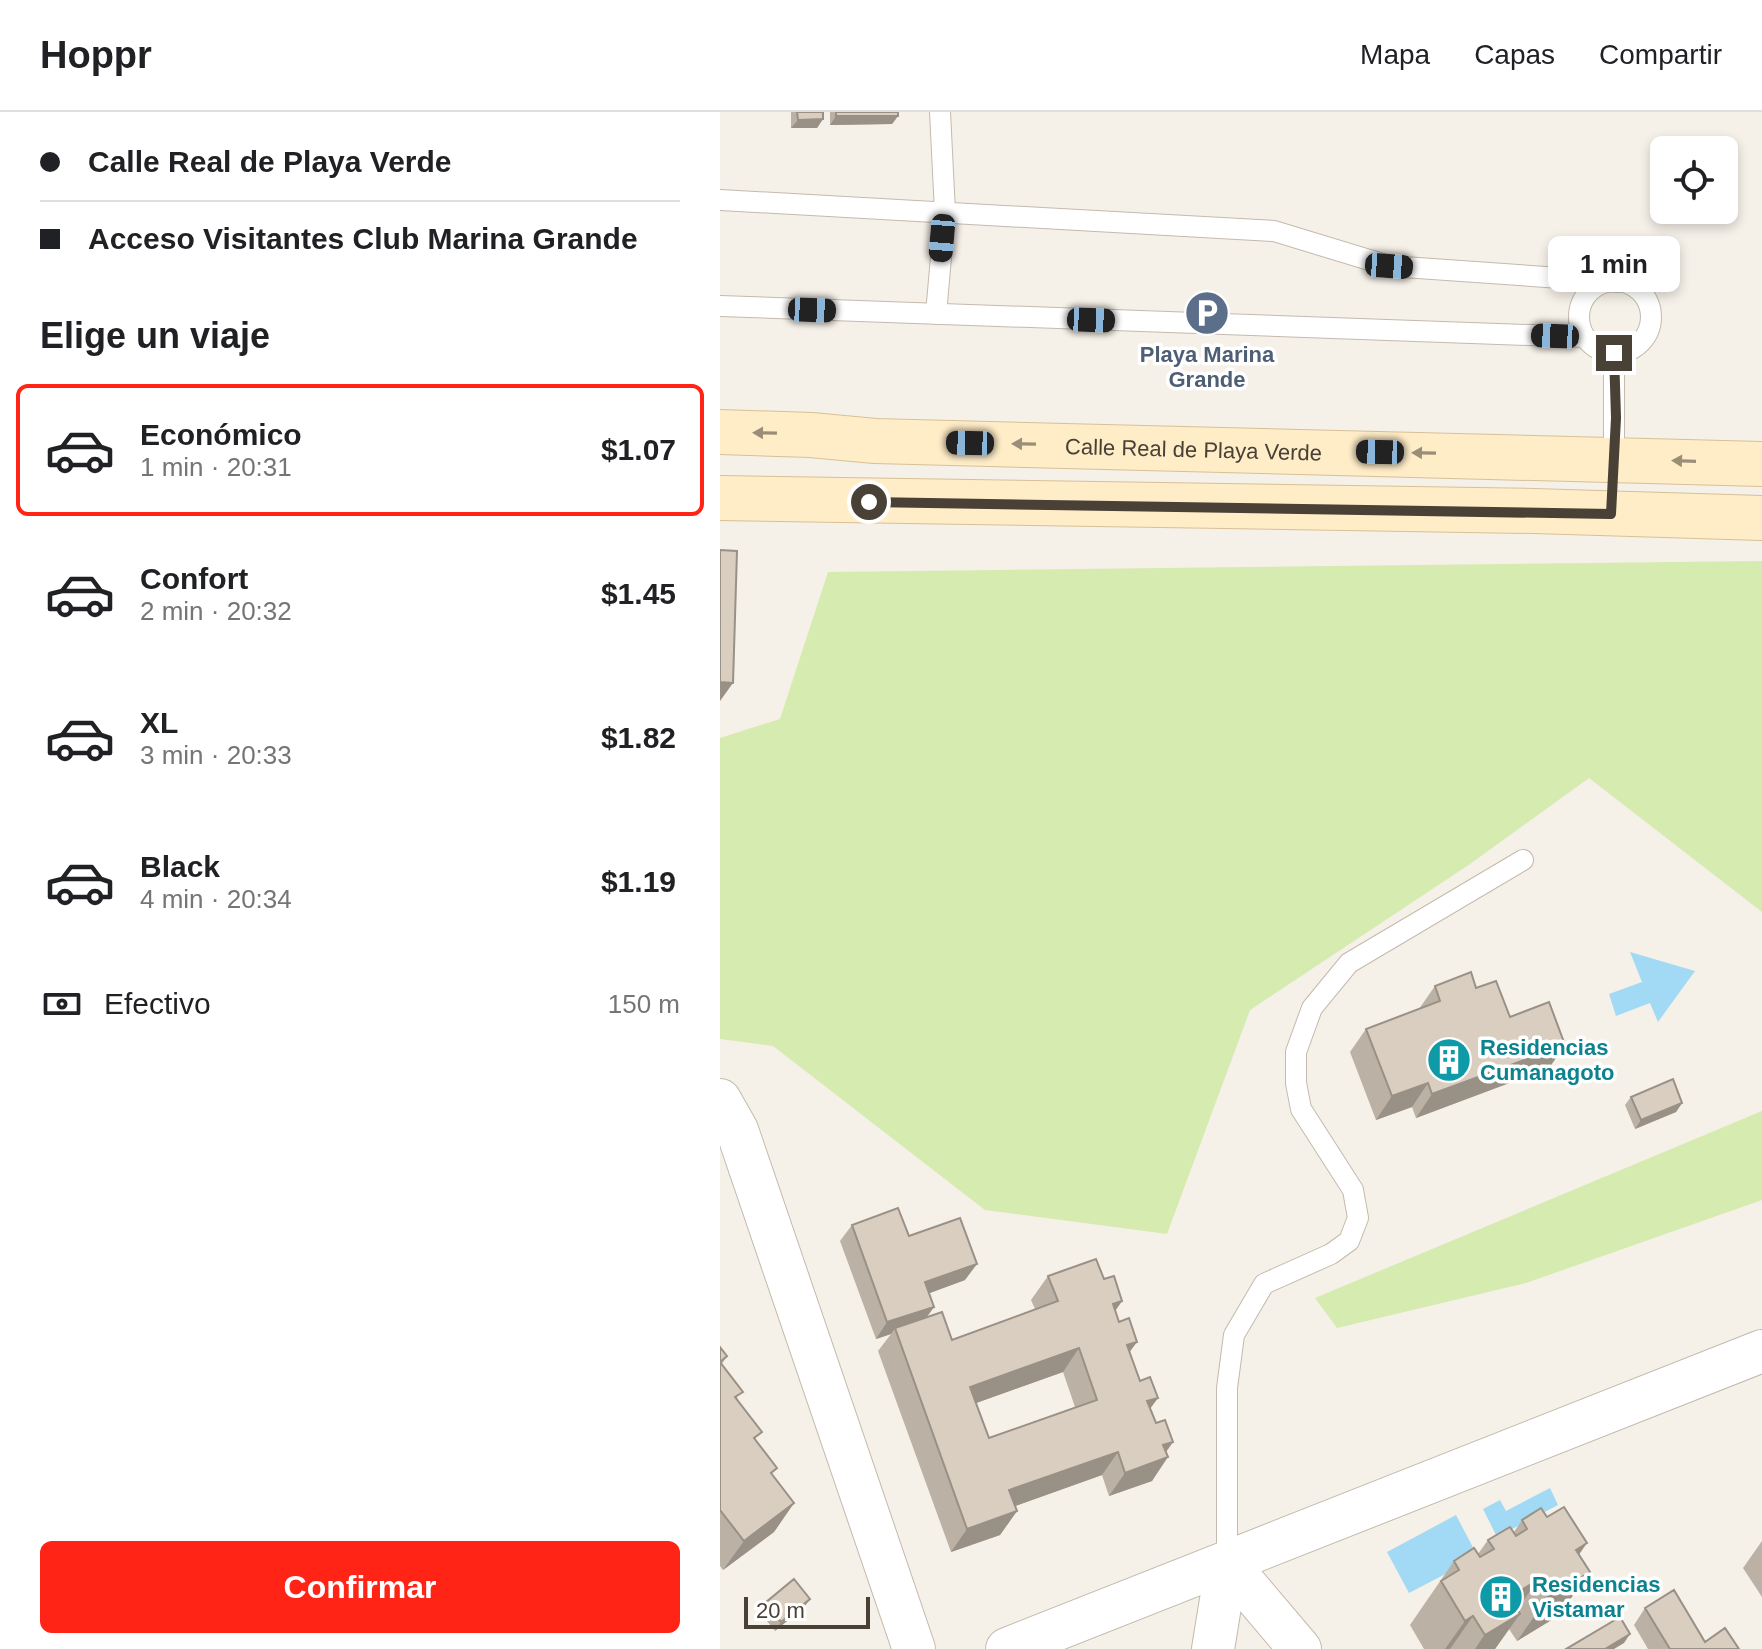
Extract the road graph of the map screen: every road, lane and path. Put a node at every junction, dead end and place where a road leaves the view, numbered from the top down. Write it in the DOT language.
graph roads {
  1 [pos="940,112"];
  2 [pos="720,200"];
  3 [pos="945,212"];
  4 [pos="1618,282"];
  5 [pos="720,306"];
  6 [pos="936,314"];
  7 [pos="1585,337"];
  8 [pos="1614,353"];
  9 [pos="720,432"];
  10 [pos="811,435"];
  11 [pos="1614,458"];
  12 [pos="1762,464"];
  13 [pos="720,498"];
  14 [pos="806,500"];
  15 [pos="1611,514"];
  16 [pos="1762,518"];
  17 [pos="1523,860"];
  18 [pos="720,1100"];
  19 [pos="1762,1351"];
  20 [pos="1227,1563"];
  21 [pos="914,1649"];
  22 [pos="1007,1649"];
  23 [pos="1213,1649"];
  24 [pos="1300,1649"];
  1 -- 3 [label="lane"];
  2 -- 3 [label="lane"];
  3 -- 4 [label="lane"];
  3 -- 6 [label="lane"];
  4 -- 7 [label="lane"];
  4 -- 8 [label="lane"];
  5 -- 6 [label="lane"];
  6 -- 7 [label="lane"];
  7 -- 8 [label="lane"];
  8 -- 11 [label="lane"];
  10 -- 9 [label="street, Calle Real de Playa Verde, one-way"];
  11 -- 10 [label="street, Calle Real de Playa Verde, one-way"];
  10 -- 14 [label="street"];
  12 -- 11 [label="street, Calle Real de Playa Verde, one-way"];
  11 -- 15 [label="street"];
  13 -- 14 [label="street"];
  14 -- 15 [label="street"];
  15 -- 16 [label="street"];
  17 -- 20 [label="lane"];
  18 -- 21 [label="street"];
  19 -- 20 [label="street"];
  20 -- 22 [label="street"];
  20 -- 23 [label="street"];
  20 -- 24 [label="street"];
}
